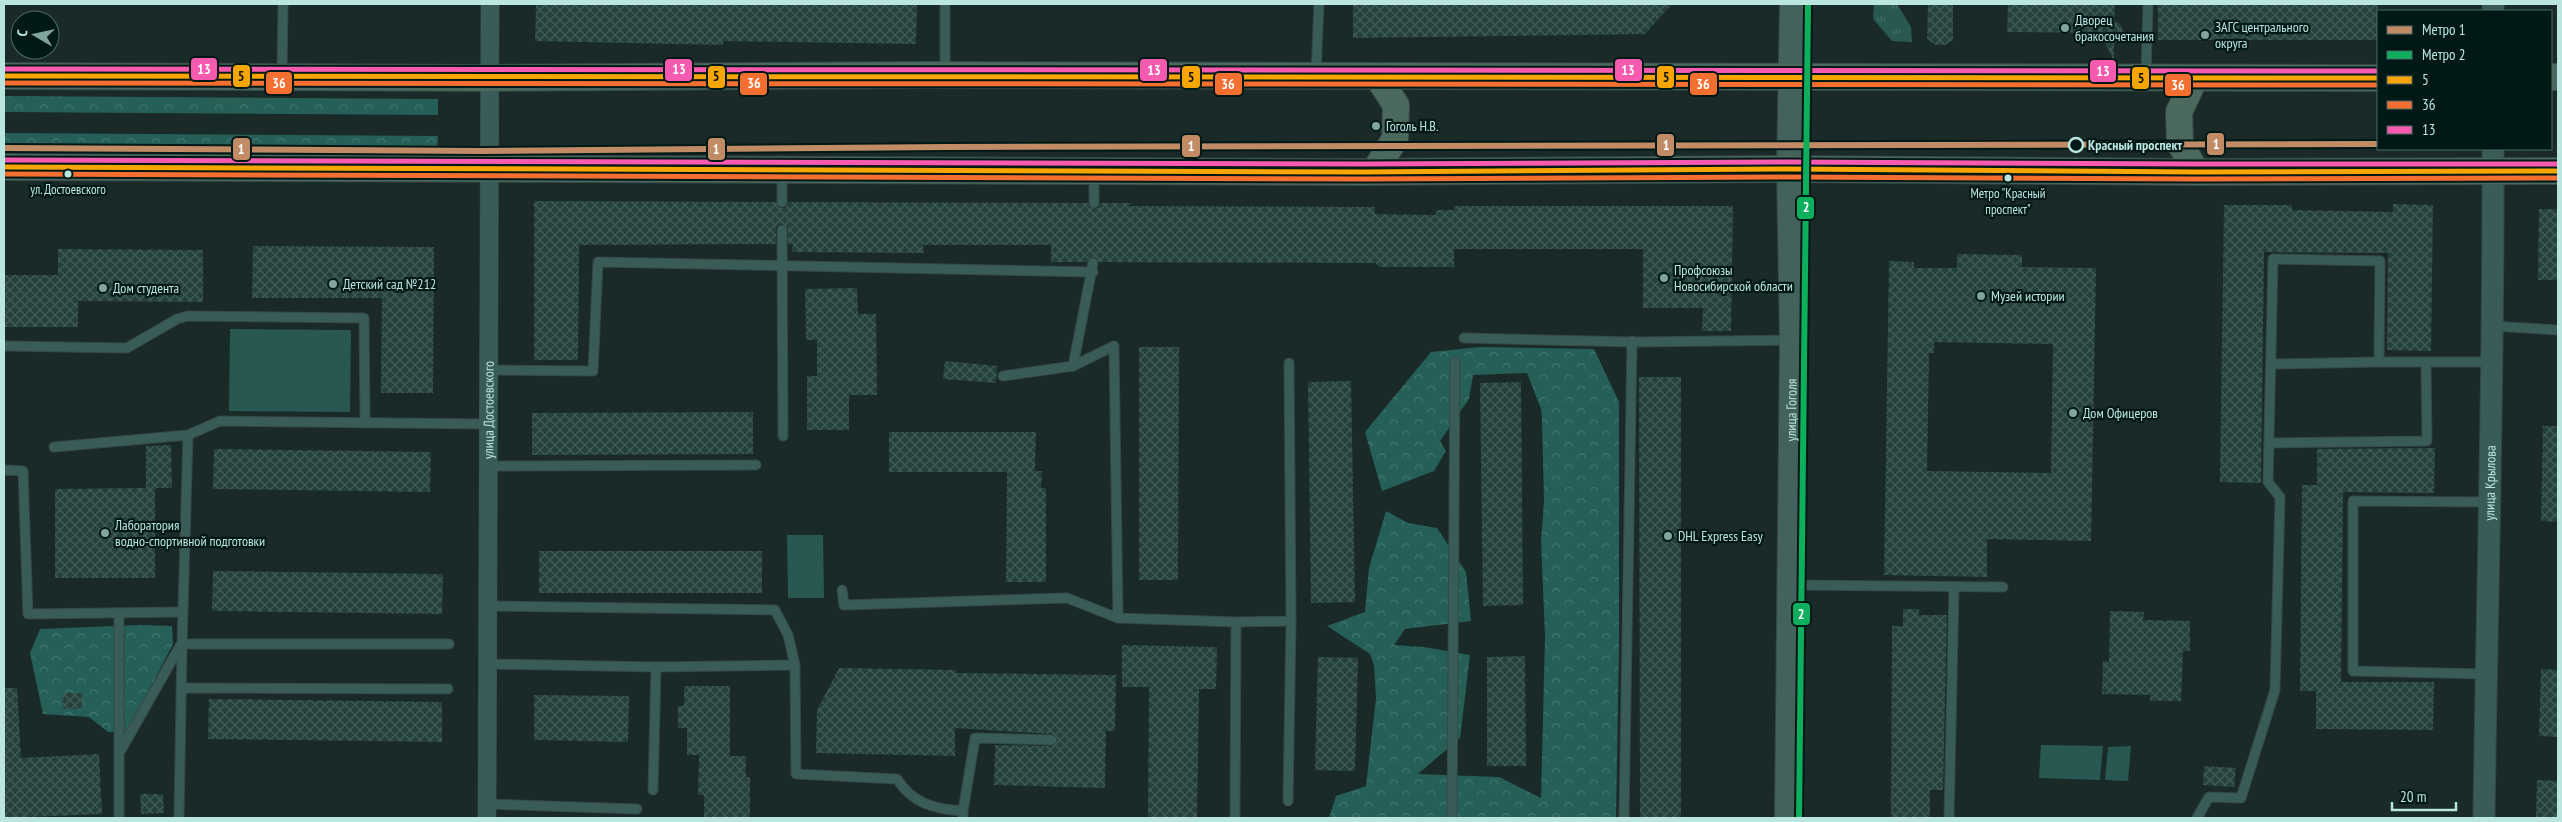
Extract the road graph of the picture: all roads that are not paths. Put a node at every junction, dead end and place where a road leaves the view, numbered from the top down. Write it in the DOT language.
graph roads {
  1 [pos="283,4"];
  2 [pos="490,4"];
  3 [pos="945,4"];
  4 [pos="1319,4"];
  5 [pos="1792,4"];
  6 [pos="2148,4"];
  7 [pos="945,75"];
  8 [pos="1316,75"];
  9 [pos="4,76"];
  10 [pos="1377,76"];
  11 [pos="2146,77"];
  12 [pos="282,78"];
  13 [pos="489,78"];
  14 [pos="1790,78"];
  15 [pos="2195,78"];
  16 [pos="2377,78"];
  17 [pos="2493,160"];
  18 [pos="4,167"];
  19 [pos="1789,168"];
  20 [pos="489,169"];
  21 [pos="782,170"];
  22 [pos="1094,171"];
  23 [pos="2558,171"];
  24 [pos="1374,172"];
  25 [pos="2196,172"];
  26 [pos="782,202"];
  27 [pos="1094,203"];
  28 [pos="782,230"];
  29 [pos="782,264"];
  30 [pos="2491,326"];
  31 [pos="2558,330"];
  32 [pos="1464,338"];
  33 [pos="1792,340"];
  34 [pos="1632,342"];
  35 [pos="4,346"];
  36 [pos="1456,362"];
  37 [pos="2379,362"];
  38 [pos="2492,362"];
  39 [pos="1289,363"];
  40 [pos="2426,363"];
  41 [pos="2271,364"];
  42 [pos="1073,366"];
  43 [pos="489,370"];
  44 [pos="1002,376"];
  45 [pos="365,423"];
  46 [pos="488,424"];
  47 [pos="188,435"];
  48 [pos="783,436"];
  49 [pos="2269,442"];
  50 [pos="54,447"];
  51 [pos="756,465"];
  52 [pos="488,466"];
  53 [pos="4,470"];
  54 [pos="2490,502"];
  55 [pos="1790,584"];
  56 [pos="1954,586"];
  57 [pos="2003,587"];
  58 [pos="842,590"];
  59 [pos="488,606"];
  60 [pos="182,612"];
  61 [pos="119,613"];
  62 [pos="1118,618"];
  63 [pos="1291,621"];
  64 [pos="1236,622"];
  65 [pos="182,644"];
  66 [pos="449,644"];
  67 [pos="487,664"];
  68 [pos="795,665"];
  69 [pos="656,667"];
  70 [pos="2485,674"];
  71 [pos="181,688"];
  72 [pos="448,689"];
  73 [pos="1052,740"];
  74 [pos="120,752"];
  75 [pos="653,790"];
  76 [pos="1288,801"];
  77 [pos="637,809"];
  78 [pos="487,811"];
  79 [pos="963,814"];
  80 [pos="119,818"];
  81 [pos="179,818"];
  82 [pos="1235,818"];
  83 [pos="1452,818"];
  84 [pos="1624,818"];
  85 [pos="1787,818"];
  86 [pos="1948,818"];
  87 [pos="2197,818"];
  88 [pos="2484,818"];
  1 -- 12 [label="lane"];
  2 -- 13 [label="street, улица Достоевского"];
  3 -- 7 [label="lane"];
  4 -- 8 [label="lane"];
  5 -- 14 [label="main road, улица Гоголя"];
  6 -- 11 [label="lane"];
  7 -- 8 [label="main road"];
  7 -- 13 [label="main road"];
  8 -- 10 [label="main road"];
  9 -- 12 [label="main road"];
  10 -- 14 [label="main road"];
  10 -- 24 [label="main road"];
  11 -- 14 [label="main road"];
  11 -- 15 [label="main road"];
  12 -- 13 [label="main road"];
  13 -- 20 [label="street, улица Достоевского"];
  14 -- 19 [label="main road, улица Гоголя"];
  15 -- 16 [label="main road"];
  15 -- 25 [label="main road"];
  17 -- 23 [label="main road"];
  17 -- 25 [label="main road"];
  17 -- 30 [label="street, улица Крылова"];
  18 -- 20 [label="main road"];
  19 -- 24 [label="main road"];
  19 -- 25 [label="main road"];
  19 -- 33 [label="main road, улица Гоголя"];
  20 -- 21 [label="main road"];
  20 -- 43 [label="street, улица Достоевского"];
  21 -- 22 [label="main road"];
  21 -- 26 [label="lane"];
  22 -- 24 [label="main road"];
  22 -- 27 [label="lane"];
  28 -- 29 [label="lane"];
  29 -- 42 [label="lane"];
  29 -- 43 [label="lane"];
  29 -- 48 [label="lane"];
  30 -- 31 [label="lane"];
  30 -- 38 [label="street, улица Крылова"];
  32 -- 34 [label="lane"];
  33 -- 34 [label="lane"];
  33 -- 55 [label="main road, улица Гоголя"];
  34 -- 84 [label="lane"];
  35 -- 45 [label="lane"];
  36 -- 83 [label="lane"];
  37 -- 40 [label="lane"];
  37 -- 41 [label="lane"];
  37 -- 41 [label="lane"];
  38 -- 40 [label="lane"];
  38 -- 54 [label="street, улица Крылова"];
  39 -- 63 [label="lane"];
  40 -- 49 [label="lane"];
  41 -- 49 [label="lane"];
  42 -- 44 [label="lane"];
  42 -- 62 [label="lane"];
  43 -- 46 [label="street, улица Достоевского"];
  45 -- 46 [label="lane"];
  45 -- 47 [label="lane"];
  46 -- 52 [label="street, улица Достоевского"];
  47 -- 50 [label="lane"];
  47 -- 60 [label="lane"];
  49 -- 87 [label="lane"];
  51 -- 52 [label="lane"];
  52 -- 59 [label="street, улица Достоевского"];
  53 -- 61 [label="lane"];
  54 -- 70 [label="street, улица Крылова"];
  54 -- 70 [label="lane"];
  55 -- 56 [label="lane"];
  55 -- 85 [label="main road, улица Гоголя"];
  56 -- 57 [label="lane"];
  56 -- 86 [label="lane"];
  58 -- 62 [label="lane"];
  59 -- 67 [label="street, улица Достоевского"];
  59 -- 68 [label="lane"];
  60 -- 61 [label="lane"];
  60 -- 65 [label="lane"];
  61 -- 74 [label="lane"];
  62 -- 64 [label="lane"];
  63 -- 64 [label="lane"];
  63 -- 76 [label="lane"];
  64 -- 82 [label="lane"];
  65 -- 66 [label="lane"];
  65 -- 71 [label="lane"];
  65 -- 74 [label="lane"];
  67 -- 69 [label="lane"];
  67 -- 78 [label="street, улица Достоевского"];
  68 -- 69 [label="lane"];
  68 -- 79 [label="lane"];
  69 -- 75 [label="lane"];
  70 -- 88 [label="street, улица Крылова"];
  71 -- 72 [label="lane"];
  71 -- 81 [label="lane"];
  73 -- 79 [label="lane"];
  74 -- 80 [label="lane"];
  77 -- 78 [label="lane"];
}
